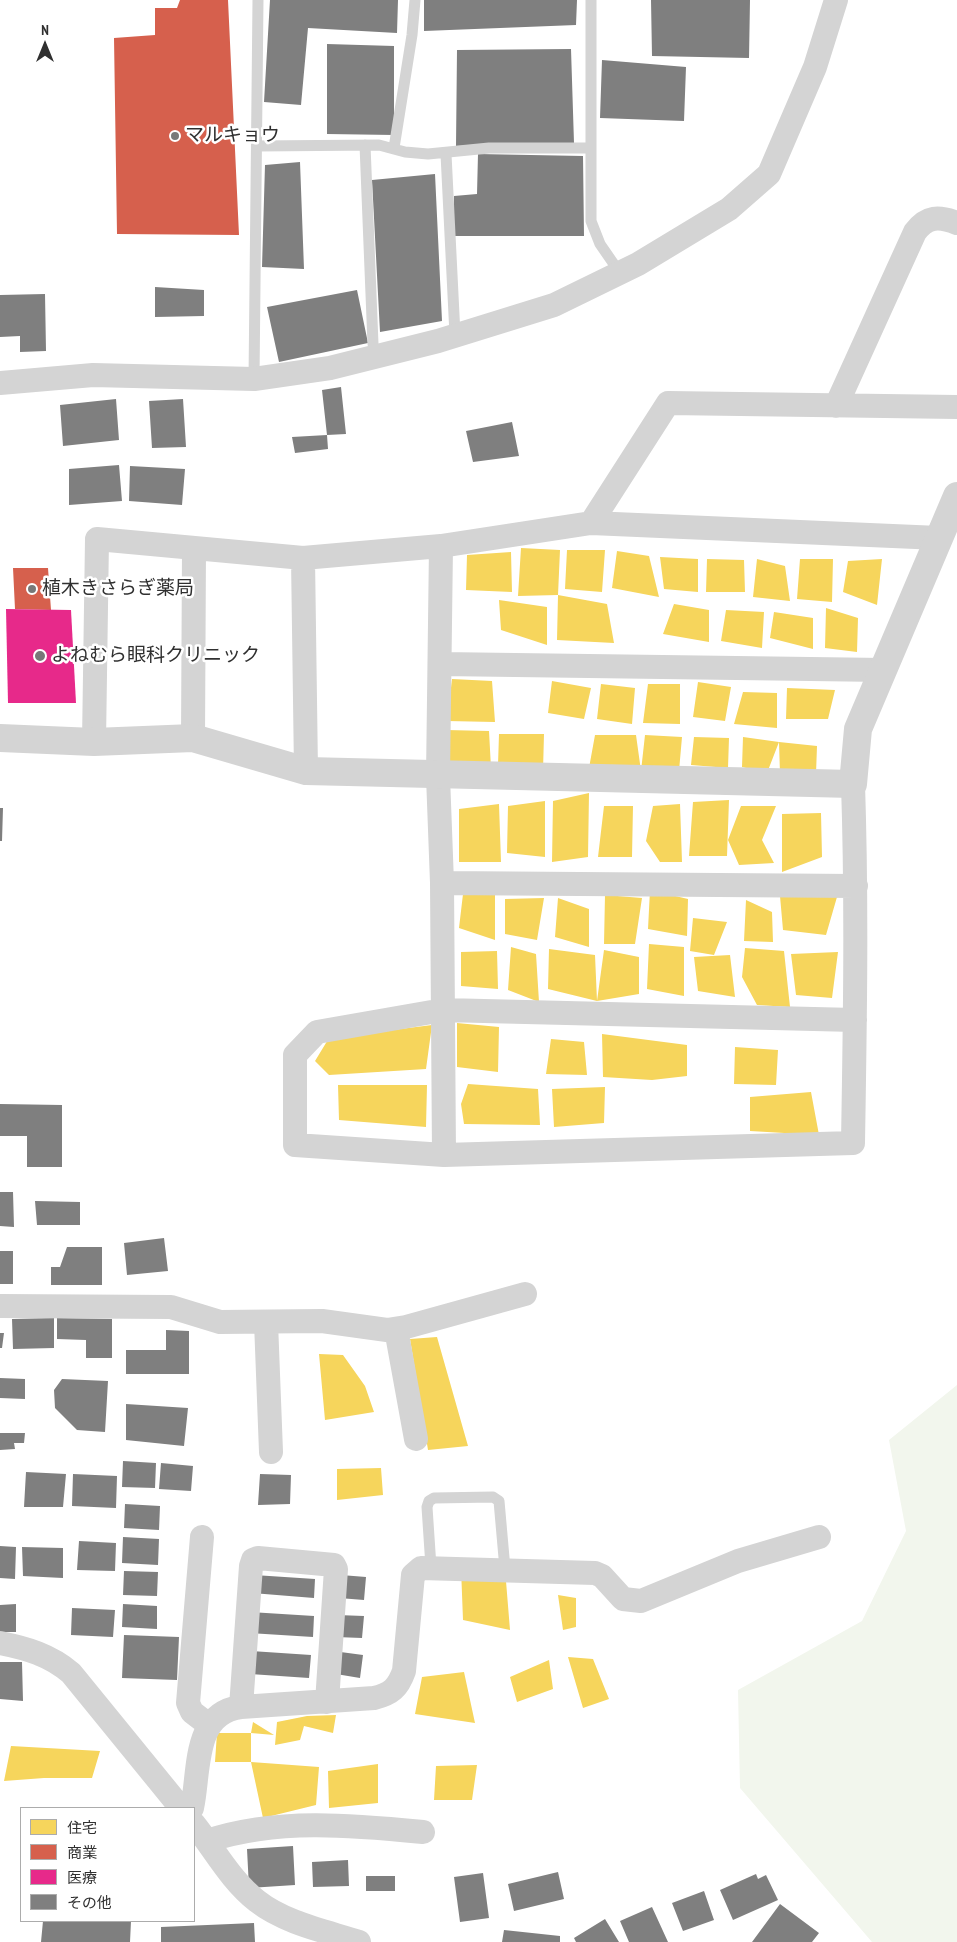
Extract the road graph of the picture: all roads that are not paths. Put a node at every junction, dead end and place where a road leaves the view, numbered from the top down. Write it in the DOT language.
graph roads {
  1 [pos="258,0"];
  2 [pos="415,0"];
  3 [pos="591,0"];
  4 [pos="836,0"];
  5 [pos="365,145"];
  6 [pos="257,146"];
  7 [pos="394,148"];
  8 [pos="591,148"];
  9 [pos="446,154"];
  10 [pos="957,223"];
  11 [pos="620,273"];
  12 [pos="455,335"];
  13 [pos="376,356"];
  14 [pos="254,379"];
  15 [pos="0,383"];
  16 [pos="836,406"];
  17 [pos="957,407"];
  18 [pos="957,496"];
  19 [pos="592,524"];
  20 [pos="939,538"];
  21 [pos="441,546"];
  22 [pos="194,548"];
  23 [pos="304,558"];
  24 [pos="441,664"];
  25 [pos="884,670"];
  26 [pos="0,738"];
  27 [pos="193,738"];
  28 [pos="94,742"];
  29 [pos="306,771"];
  30 [pos="438,776"];
  31 [pos="853,784"];
  32 [pos="442,883"];
  33 [pos="856,886"];
  34 [pos="443,1010"];
  35 [pos="855,1020"];
  36 [pos="444,1155"];
  37 [pos="525,1294"];
  38 [pos="0,1306"];
  39 [pos="266,1322"];
  40 [pos="396,1329"];
  41 [pos="416,1439"];
  42 [pos="271,1452"];
  43 [pos="202,1537"];
  44 [pos="819,1537"];
  45 [pos="431,1567"];
  46 [pos="505,1569"];
  47 [pos="0,1643"];
  48 [pos="326,1702"];
  49 [pos="241,1707"];
  50 [pos="209,1725"];
  51 [pos="180,1807"];
  52 [pos="192,1807"];
  53 [pos="200,1832"];
  54 [pos="423,1832"];
  55 [pos="359,1942"];
  1 -- 6 [label="lane"];
  2 -- 7 [label="lane"];
  3 -- 8 [label="lane"];
  4 -- 11 [label="street"];
  5 -- 6 [label="lane"];
  5 -- 7 [label="lane"];
  5 -- 13 [label="lane"];
  6 -- 14 [label="lane"];
  7 -- 9 [label="lane"];
  8 -- 9 [label="lane"];
  8 -- 11 [label="lane"];
  9 -- 12 [label="lane"];
  10 -- 16 [label="street"];
  11 -- 12 [label="street"];
  12 -- 13 [label="street"];
  13 -- 14 [label="street"];
  14 -- 15 [label="street"];
  16 -- 17 [label="street"];
  16 -- 19 [label="street"];
  18 -- 20 [label="street"];
  19 -- 20 [label="street"];
  19 -- 21 [label="street"];
  20 -- 25 [label="street"];
  21 -- 23 [label="street"];
  21 -- 24 [label="street"];
  22 -- 23 [label="street"];
  22 -- 27 [label="street"];
  22 -- 28 [label="street"];
  23 -- 29 [label="street"];
  24 -- 25 [label="street"];
  24 -- 30 [label="street"];
  25 -- 31 [label="street"];
  26 -- 28 [label="street"];
  27 -- 28 [label="street"];
  27 -- 29 [label="street"];
  29 -- 30 [label="street"];
  30 -- 31 [label="street"];
  30 -- 32 [label="street"];
  31 -- 33 [label="street"];
  32 -- 33 [label="street"];
  32 -- 34 [label="street"];
  33 -- 35 [label="street"];
  34 -- 35 [label="street"];
  34 -- 36 [label="street"];
  34 -- 36 [label="street"];
  35 -- 36 [label="street"];
  37 -- 40 [label="street"];
  38 -- 39 [label="street"];
  39 -- 40 [label="street"];
  39 -- 42 [label="street"];
  40 -- 41 [label="street"];
  43 -- 50 [label="street"];
  44 -- 46 [label="street"];
  45 -- 46 [label="street"];
  45 -- 46 [label="lane"];
  45 -- 48 [label="street"];
  47 -- 51 [label="street"];
  48 -- 49 [label="street"];
  48 -- 49 [label="street"];
  49 -- 50 [label="street"];
  50 -- 52 [label="street"];
  53 -- 54 [label="street"];
  53 -- 55 [label="street"];
}
